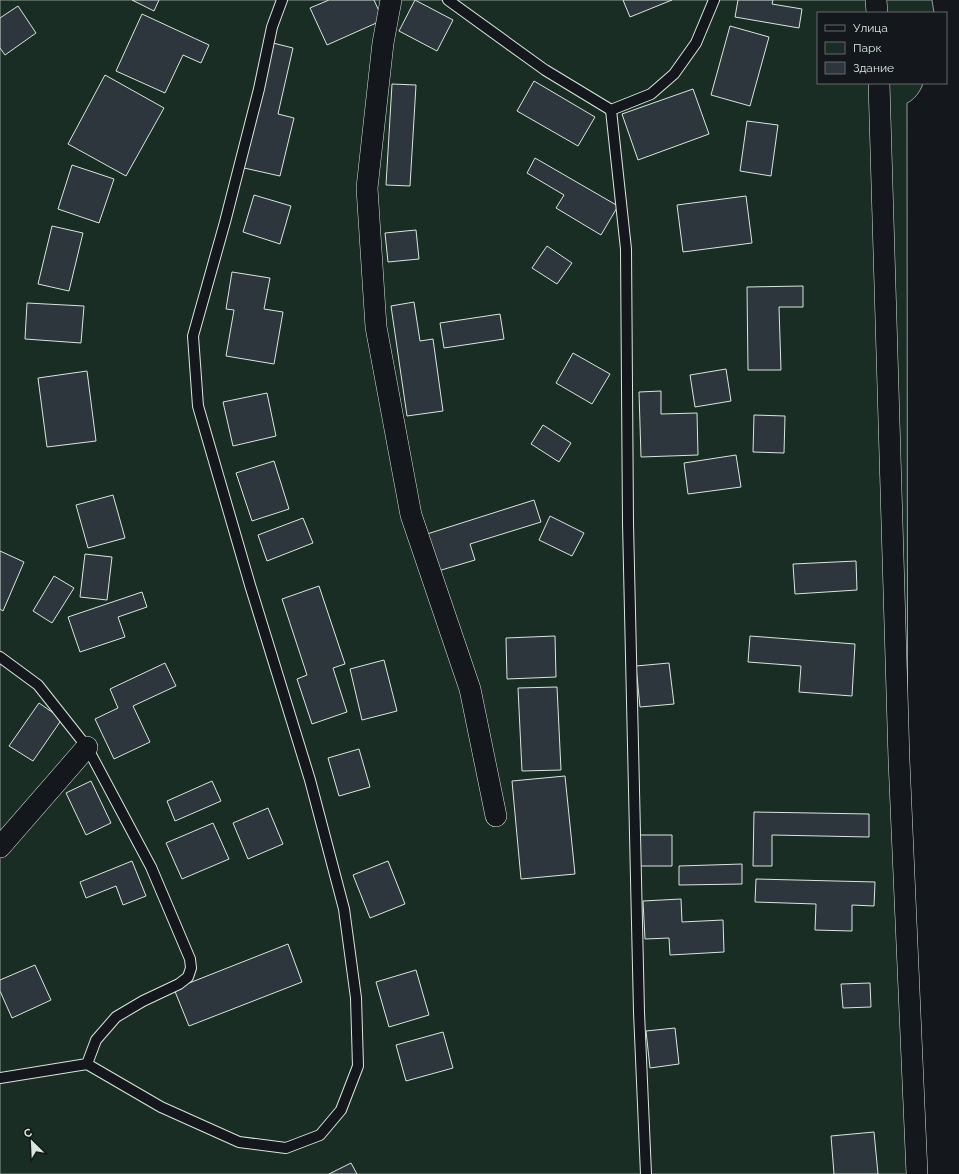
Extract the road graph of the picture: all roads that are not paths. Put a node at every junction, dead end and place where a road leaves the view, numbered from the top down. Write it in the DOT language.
graph roads {
  1 [pos="282,0"];
  2 [pos="391,0"];
  3 [pos="448,0"];
  4 [pos="714,0"];
  5 [pos="876,0"];
  6 [pos="877,12"];
  7 [pos="879,84"];
  8 [pos="611,110"];
  9 [pos="0,657"];
  10 [pos="87,747"];
  11 [pos="496,816"];
  12 [pos="0,847"];
  13 [pos="87,1064"];
  14 [pos="0,1078"];
  15 [pos="646,1174"];
  16 [pos="917,1174"];
  1 -- 13 [label="lane"];
  2 -- 11 [label="street"];
  3 -- 8 [label="lane"];
  4 -- 8 [label="lane"];
  5 -- 6 [label="street"];
  7 -- 16 [label="street"];
  8 -- 15 [label="lane"];
  9 -- 10 [label="lane"];
  10 -- 12 [label="street"];
  10 -- 13 [label="lane"];
  13 -- 14 [label="lane"];
}
